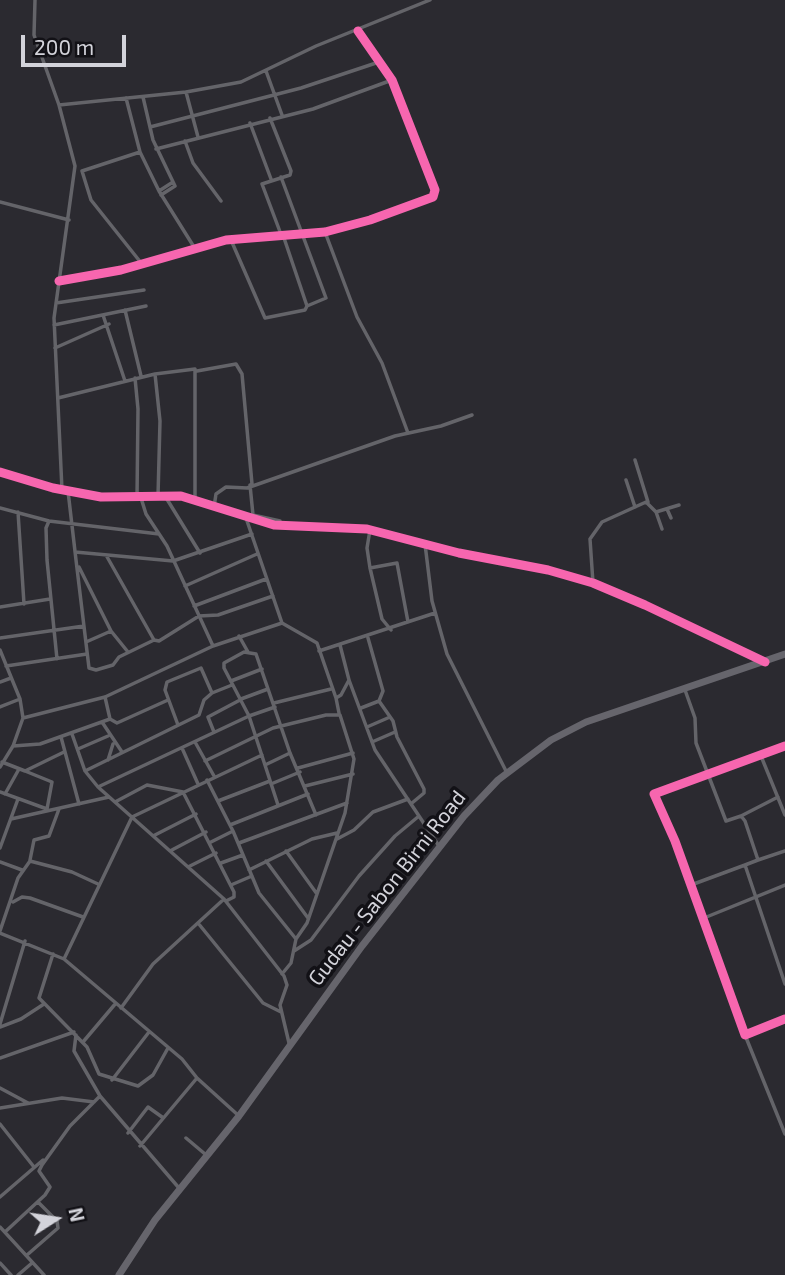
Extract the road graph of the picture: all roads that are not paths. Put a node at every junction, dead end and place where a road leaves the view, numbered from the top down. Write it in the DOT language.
graph roads {
  1 [pos="36,0"];
  2 [pos="430,0"];
  3 [pos="358,31"];
  4 [pos="379,62"];
  5 [pos="266,71"];
  6 [pos="392,80"];
  7 [pos="186,92"];
  8 [pos="275,95"];
  9 [pos="143,97"];
  10 [pos="126,98"];
  11 [pos="59,104"];
  12 [pos="192,115"];
  13 [pos="282,115"];
  14 [pos="270,118"];
  15 [pos="250,123"];
  16 [pos="150,127"];
  17 [pos="198,137"];
  18 [pos="185,141"];
  19 [pos="156,149"];
  20 [pos="140,152"];
  21 [pos="82,172"];
  22 [pos="75,174"];
  23 [pos="281,177"];
  24 [pos="271,179"];
  25 [pos="160,193"];
  26 [pos="221,201"];
  27 [pos="0,202"];
  28 [pos="69,220"];
  29 [pos="325,232"];
  30 [pos="304,235"];
  31 [pos="283,237"];
  32 [pos="231,239"];
  33 [pos="194,248"];
  34 [pos="142,264"];
  35 [pos="60,281"];
  36 [pos="144,290"];
  37 [pos="56,303"];
  38 [pos="146,306"];
  39 [pos="307,306"];
  40 [pos="125,310"];
  41 [pos="103,315"];
  42 [pos="109,324"];
  43 [pos="54,325"];
  44 [pos="55,348"];
  45 [pos="197,371"];
  46 [pos="155,373"];
  47 [pos="141,377"];
  48 [pos="135,378"];
  49 [pos="125,380"];
  50 [pos="58,398"];
  51 [pos="472,415"];
  52 [pos="408,433"];
  53 [pos="635,460"];
  54 [pos="0,472"];
  55 [pos="626,480"];
  56 [pos="251,484"];
  57 [pos="65,490"];
  58 [pos="162,496"];
  59 [pos="139,498"];
  60 [pos="195,499"];
  61 [pos="648,502"];
  62 [pos="679,505"];
  63 [pos="215,507"];
  64 [pos="635,507"];
  65 [pos="0,508"];
  66 [pos="667,509"];
  67 [pos="18,512"];
  68 [pos="656,512"];
  69 [pos="246,518"];
  70 [pos="671,518"];
  71 [pos="49,521"];
  72 [pos="72,523"];
  73 [pos="280,526"];
  74 [pos="662,529"];
  75 [pos="370,530"];
  76 [pos="159,534"];
  77 [pos="251,534"];
  78 [pos="425,544"];
  79 [pos="75,552"];
  80 [pos="200,553"];
  81 [pos="258,554"];
  82 [pos="106,555"];
  83 [pos="76,560"];
  84 [pos="173,561"];
  85 [pos="370,568"];
  86 [pos="266,579"];
  87 [pos="593,583"];
  88 [pos="185,586"];
  89 [pos="272,596"];
  90 [pos="50,599"];
  91 [pos="24,604"];
  92 [pos="194,606"];
  93 [pos="0,607"];
  94 [pos="435,613"];
  95 [pos="199,616"];
  96 [pos="408,622"];
  97 [pos="282,623"];
  98 [pos="84,626"];
  99 [pos="54,629"];
  100 [pos="391,630"];
  101 [pos="111,631"];
  102 [pos="239,636"];
  103 [pos="368,637"];
  104 [pos="0,638"];
  105 [pos="154,640"];
  106 [pos="86,642"];
  107 [pos="340,645"];
  108 [pos="213,646"];
  109 [pos="0,650"];
  110 [pos="318,651"];
  111 [pos="128,652"];
  112 [pos="248,652"];
  113 [pos="87,654"];
  114 [pos="785,654"];
  115 [pos="57,659"];
  116 [pos="2,660"];
  117 [pos="765,662"];
  118 [pos="6,666"];
  119 [pos="262,669"];
  120 [pos="11,678"];
  121 [pos="349,680"];
  122 [pos="0,682"];
  123 [pos="232,683"];
  124 [pos="684,688"];
  125 [pos="268,689"];
  126 [pos="331,689"];
  127 [pos="212,693"];
  128 [pos="105,697"];
  129 [pos="336,698"];
  130 [pos="20,699"];
  131 [pos="168,700"];
  132 [pos="240,700"];
  133 [pos="379,701"];
  134 [pos="274,705"];
  135 [pos="0,707"];
  136 [pos="361,708"];
  137 [pos="339,713"];
  138 [pos="249,716"];
  139 [pos="390,717"];
  140 [pos="23,718"];
  141 [pos="110,719"];
  142 [pos="102,722"];
  143 [pos="178,725"];
  144 [pos="282,725"];
  145 [pos="367,727"];
  146 [pos="214,732"];
  147 [pos="395,732"];
  148 [pos="72,734"];
  149 [pos="108,735"];
  150 [pos="254,736"];
  151 [pos="61,737"];
  152 [pos="112,742"];
  153 [pos="195,742"];
  154 [pos="372,742"];
  155 [pos="13,746"];
  156 [pos="785,746"];
  157 [pos="182,748"];
  158 [pos="78,749"];
  159 [pos="65,751"];
  160 [pos="122,752"];
  161 [pos="290,753"];
  162 [pos="353,753"];
  163 [pos="262,755"];
  164 [pos="761,756"];
  165 [pos="108,760"];
  166 [pos="205,761"];
  167 [pos="2,762"];
  168 [pos="265,765"];
  169 [pos="0,767"];
  170 [pos="19,769"];
  171 [pos="299,770"];
  172 [pos="25,771"];
  173 [pos="85,771"];
  174 [pos="507,773"];
  175 [pos="353,774"];
  176 [pos="708,775"];
  177 [pos="214,776"];
  178 [pos="206,780"];
  179 [pos="271,782"];
  180 [pos="198,784"];
  181 [pos="305,786"];
  182 [pos="98,787"];
  183 [pos="0,792"];
  184 [pos="183,792"];
  185 [pos="5,794"];
  186 [pos="308,794"];
  187 [pos="109,797"];
  188 [pos="778,797"];
  189 [pos="18,799"];
  190 [pos="408,799"];
  191 [pos="218,801"];
  192 [pos="115,802"];
  193 [pos="347,803"];
  194 [pos="79,804"];
  195 [pos="411,804"];
  196 [pos="278,805"];
  197 [pos="47,809"];
  198 [pos="59,809"];
  199 [pos="53,811"];
  200 [pos="197,814"];
  201 [pos="316,815"];
  202 [pos="785,815"];
  203 [pos="419,816"];
  204 [pos="741,816"];
  205 [pos="132,817"];
  206 [pos="11,819"];
  207 [pos="230,825"];
  208 [pos="233,831"];
  209 [pos="206,832"];
  210 [pos="338,832"];
  211 [pos="153,836"];
  212 [pos="335,840"];
  213 [pos="211,842"];
  214 [pos="239,843"];
  215 [pos="0,848"];
  216 [pos="440,848"];
  217 [pos="170,851"];
  218 [pos="286,851"];
  219 [pos="785,851"];
  220 [pos="216,853"];
  221 [pos="243,855"];
  222 [pos="30,860"];
  223 [pos="758,860"];
  224 [pos="266,861"];
  225 [pos="0,862"];
  226 [pos="221,863"];
  227 [pos="745,865"];
  228 [pos="188,867"];
  229 [pos="22,870"];
  230 [pos="249,870"];
  231 [pos="252,876"];
  232 [pos="98,884"];
  233 [pos="231,885"];
  234 [pos="691,885"];
  235 [pos="785,886"];
  236 [pos="317,894"];
  237 [pos="756,897"];
  238 [pos="225,900"];
  239 [pos="11,904"];
  240 [pos="83,917"];
  241 [pos="308,918"];
  242 [pos="704,918"];
  243 [pos="198,923"];
  244 [pos="0,932"];
  245 [pos="296,939"];
  246 [pos="25,941"];
  247 [pos="294,951"];
  248 [pos="54,954"];
  249 [pos="64,959"];
  250 [pos="282,974"];
  251 [pos="785,984"];
  252 [pos="0,998"];
  253 [pos="6,1000"];
  254 [pos="116,1003"];
  255 [pos="44,1004"];
  256 [pos="121,1008"];
  257 [pos="281,1012"];
  258 [pos="785,1020"];
  259 [pos="0,1025"];
  260 [pos="149,1032"];
  261 [pos="75,1033"];
  262 [pos="745,1035"];
  263 [pos="82,1042"];
  264 [pos="289,1043"];
  265 [pos="168,1048"];
  266 [pos="0,1058"];
  267 [pos="197,1078"];
  268 [pos="112,1080"];
  269 [pos="0,1088"];
  270 [pos="100,1096"];
  271 [pos="94,1102"];
  272 [pos="29,1104"];
  273 [pos="0,1108"];
  274 [pos="239,1116"];
  275 [pos="162,1117"];
  276 [pos="0,1124"];
  277 [pos="128,1133"];
  278 [pos="785,1134"];
  279 [pos="186,1138"];
  280 [pos="140,1146"];
  281 [pos="205,1154"];
  282 [pos="49,1155"];
  283 [pos="34,1167"];
  284 [pos="0,1185"];
  285 [pos="179,1188"];
  286 [pos="6,1193"];
  287 [pos="0,1198"];
  288 [pos="38,1202"];
  289 [pos="0,1227"];
  290 [pos="5,1232"];
  291 [pos="27,1255"];
  292 [pos="32,1262"];
  293 [pos="0,1263"];
  294 [pos="11,1275"];
  295 [pos="18,1275"];
  296 [pos="44,1275"];
  297 [pos="119,1275"];
  1 -- 11 [label="street"];
  2 -- 3 [label="street"];
  3 -- 4 [label="street"];
  3 -- 5 [label="street"];
  4 -- 6 [label="street"];
  4 -- 8 [label="street"];
  5 -- 7 [label="street"];
  5 -- 8 [label="street"];
  6 -- 13 [label="street"];
  6 -- 29 [label="street"];
  7 -- 9 [label="street"];
  7 -- 12 [label="street"];
  8 -- 12 [label="street"];
  8 -- 13 [label="street"];
  9 -- 10 [label="street"];
  9 -- 16 [label="street"];
  10 -- 11 [label="street"];
  10 -- 20 [label="street"];
  11 -- 22 [label="street"];
  12 -- 16 [label="street"];
  12 -- 17 [label="street"];
  13 -- 14 [label="street"];
  14 -- 15 [label="street"];
  14 -- 23 [label="street"];
  15 -- 17 [label="street"];
  15 -- 24 [label="street"];
  16 -- 19 [label="street"];
  17 -- 18 [label="street"];
  18 -- 19 [label="street"];
  18 -- 26 [label="street"];
  19 -- 25 [label="street"];
  20 -- 21 [label="street"];
  20 -- 25 [label="street"];
  21 -- 22 [label="street"];
  21 -- 34 [label="street"];
  22 -- 28 [label="street"];
  23 -- 24 [label="street"];
  23 -- 30 [label="street"];
  24 -- 31 [label="street"];
  25 -- 33 [label="street"];
  27 -- 28 [label="street"];
  28 -- 35 [label="street"];
  29 -- 30 [label="street"];
  29 -- 52 [label="street"];
  30 -- 31 [label="street"];
  30 -- 39 [label="street"];
  31 -- 32 [label="street"];
  31 -- 39 [label="street"];
  32 -- 33 [label="street"];
  32 -- 39 [label="street"];
  33 -- 34 [label="street"];
  34 -- 35 [label="street"];
  35 -- 37 [label="street"];
  36 -- 37 [label="street"];
  37 -- 43 [label="street"];
  38 -- 40 [label="street"];
  40 -- 41 [label="street"];
  40 -- 47 [label="street"];
  41 -- 42 [label="street"];
  41 -- 43 [label="street"];
  42 -- 44 [label="street"];
  42 -- 49 [label="street"];
  43 -- 44 [label="street"];
  44 -- 50 [label="street"];
  45 -- 46 [label="street"];
  45 -- 56 [label="street"];
  45 -- 60 [label="street"];
  46 -- 47 [label="street"];
  46 -- 58 [label="street"];
  47 -- 48 [label="street"];
  48 -- 49 [label="street"];
  48 -- 59 [label="street"];
  49 -- 50 [label="street"];
  50 -- 57 [label="street"];
  51 -- 52 [label="street"];
  52 -- 56 [label="street"];
  53 -- 61 [label="street"];
  54 -- 57 [label="street"];
  55 -- 64 [label="street"];
  56 -- 63 [label="street"];
  56 -- 73 [label="street"];
  57 -- 59 [label="street"];
  57 -- 72 [label="street"];
  58 -- 59 [label="street"];
  58 -- 60 [label="street"];
  58 -- 80 [label="street"];
  59 -- 76 [label="street"];
  60 -- 63 [label="street"];
  61 -- 64 [label="street"];
  61 -- 68 [label="street"];
  62 -- 66 [label="street"];
  63 -- 69 [label="street"];
  64 -- 87 [label="street"];
  65 -- 67 [label="street"];
  66 -- 68 [label="street"];
  66 -- 70 [label="street"];
  67 -- 71 [label="street"];
  67 -- 91 [label="street"];
  68 -- 74 [label="street"];
  69 -- 73 [label="street"];
  69 -- 77 [label="street"];
  71 -- 72 [label="street"];
  71 -- 90 [label="street"];
  72 -- 76 [label="street"];
  72 -- 79 [label="street"];
  73 -- 75 [label="street"];
  75 -- 78 [label="street"];
  75 -- 85 [label="street"];
  76 -- 84 [label="street"];
  77 -- 80 [label="street"];
  77 -- 81 [label="street"];
  78 -- 87 [label="street"];
  78 -- 94 [label="street"];
  79 -- 82 [label="street"];
  79 -- 83 [label="street"];
  80 -- 84 [label="street"];
  81 -- 86 [label="street"];
  81 -- 88 [label="street"];
  82 -- 84 [label="street"];
  82 -- 105 [label="street"];
  83 -- 98 [label="street"];
  83 -- 101 [label="street"];
  84 -- 88 [label="street"];
  85 -- 96 [label="street"];
  85 -- 100 [label="street"];
  86 -- 89 [label="street"];
  86 -- 92 [label="street"];
  87 -- 117 [label="street"];
  88 -- 92 [label="street"];
  89 -- 95 [label="street"];
  89 -- 97 [label="street"];
  90 -- 91 [label="street"];
  90 -- 99 [label="street"];
  91 -- 93 [label="street"];
  92 -- 95 [label="street"];
  94 -- 96 [label="street"];
  94 -- 174 [label="street"];
  95 -- 105 [label="street"];
  95 -- 108 [label="street"];
  96 -- 100 [label="street"];
  97 -- 102 [label="street"];
  97 -- 110 [label="street"];
  98 -- 99 [label="street"];
  98 -- 106 [label="street"];
  99 -- 104 [label="street"];
  99 -- 115 [label="street"];
  100 -- 103 [label="street"];
  101 -- 106 [label="street"];
  101 -- 111 [label="street"];
  102 -- 108 [label="street"];
  102 -- 112 [label="street"];
  103 -- 107 [label="street"];
  103 -- 133 [label="street"];
  105 -- 111 [label="street"];
  106 -- 113 [label="street"];
  107 -- 110 [label="street"];
  107 -- 121 [label="street"];
  108 -- 128 [label="street"];
  109 -- 116 [label="street"];
  110 -- 126 [label="street"];
  111 -- 113 [label="street"];
  112 -- 119 [label="street"];
  112 -- 123 [label="street"];
  113 -- 115 [label="street"];
  114 -- 117 [label="main road, Gudau - Sabon Birni Road"];
  115 -- 118 [label="street"];
  116 -- 118 [label="street"];
  117 -- 124 [label="main road, Gudau - Sabon Birni Road"];
  118 -- 120 [label="street"];
  119 -- 123 [label="street"];
  119 -- 125 [label="street"];
  120 -- 122 [label="street"];
  120 -- 130 [label="street"];
  121 -- 129 [label="street"];
  121 -- 136 [label="street"];
  123 -- 127 [label="street"];
  123 -- 132 [label="street"];
  124 -- 174 [label="main road, Gudau - Sabon Birni Road"];
  124 -- 176 [label="street"];
  125 -- 132 [label="street"];
  125 -- 134 [label="street"];
  126 -- 129 [label="street"];
  126 -- 134 [label="street"];
  127 -- 131 [label="street"];
  127 -- 143 [label="street"];
  128 -- 140 [label="street"];
  128 -- 141 [label="street"];
  129 -- 137 [label="street"];
  130 -- 135 [label="street"];
  130 -- 140 [label="street"];
  131 -- 141 [label="street"];
  131 -- 143 [label="street"];
  132 -- 138 [label="street"];
  132 -- 146 [label="street"];
  133 -- 136 [label="street"];
  133 -- 139 [label="street"];
  134 -- 138 [label="street"];
  134 -- 144 [label="street"];
  136 -- 145 [label="street"];
  137 -- 144 [label="street"];
  137 -- 162 [label="street"];
  138 -- 146 [label="street"];
  138 -- 150 [label="street"];
  139 -- 145 [label="street"];
  139 -- 147 [label="street"];
  140 -- 155 [label="street"];
  141 -- 142 [label="street"];
  142 -- 148 [label="street"];
  142 -- 149 [label="street"];
  143 -- 160 [label="street"];
  144 -- 150 [label="street"];
  144 -- 161 [label="street"];
  145 -- 154 [label="street"];
  146 -- 153 [label="street"];
  147 -- 154 [label="street"];
  147 -- 195 [label="street"];
  148 -- 151 [label="street"];
  148 -- 158 [label="street"];
  149 -- 152 [label="street"];
  149 -- 158 [label="street"];
  150 -- 163 [label="street"];
  150 -- 166 [label="street"];
  151 -- 155 [label="street"];
  151 -- 159 [label="street"];
  152 -- 160 [label="street"];
  152 -- 165 [label="street"];
  153 -- 157 [label="street"];
  153 -- 166 [label="street"];
  154 -- 190 [label="street"];
  155 -- 167 [label="street"];
  156 -- 164 [label="street"];
  157 -- 180 [label="street"];
  157 -- 182 [label="street"];
  158 -- 173 [label="street"];
  159 -- 172 [label="street"];
  159 -- 194 [label="street"];
  160 -- 165 [label="street"];
  161 -- 168 [label="street"];
  161 -- 171 [label="street"];
  162 -- 171 [label="street"];
  162 -- 175 [label="street"];
  163 -- 168 [label="street"];
  163 -- 177 [label="street"];
  164 -- 176 [label="street"];
  164 -- 188 [label="street"];
  165 -- 173 [label="street"];
  166 -- 177 [label="street"];
  167 -- 169 [label="street"];
  167 -- 170 [label="street"];
  168 -- 179 [label="street"];
  170 -- 172 [label="street"];
  170 -- 185 [label="street"];
  171 -- 179 [label="street"];
  171 -- 181 [label="street"];
  172 -- 197 [label="street"];
  173 -- 182 [label="street"];
  174 -- 216 [label="main road, Gudau - Sabon Birni Road"];
  175 -- 181 [label="street"];
  175 -- 193 [label="street"];
  176 -- 204 [label="street"];
  176 -- 234 [label="street"];
  177 -- 178 [label="street"];
  178 -- 180 [label="street"];
  178 -- 191 [label="street"];
  179 -- 191 [label="street"];
  179 -- 196 [label="street"];
  180 -- 184 [label="street"];
  181 -- 186 [label="street"];
  182 -- 187 [label="street"];
  183 -- 185 [label="street"];
  184 -- 192 [label="street"];
  184 -- 200 [label="street"];
  184 -- 205 [label="street"];
  185 -- 189 [label="street"];
  186 -- 196 [label="street"];
  186 -- 201 [label="street"];
  187 -- 192 [label="street"];
  187 -- 194 [label="street"];
  188 -- 202 [label="street"];
  188 -- 204 [label="street"];
  189 -- 197 [label="street"];
  189 -- 206 [label="street"];
  190 -- 195 [label="street"];
  190 -- 212 [label="street"];
  191 -- 207 [label="street"];
  192 -- 205 [label="street"];
  193 -- 201 [label="street"];
  193 -- 210 [label="street"];
  194 -- 198 [label="street"];
  195 -- 203 [label="street"];
  196 -- 207 [label="street"];
  197 -- 199 [label="street"];
  198 -- 199 [label="street"];
  198 -- 222 [label="street"];
  199 -- 206 [label="street"];
  200 -- 209 [label="street"];
  200 -- 211 [label="street"];
  201 -- 214 [label="street"];
  203 -- 216 [label="street"];
  203 -- 247 [label="street"];
  204 -- 223 [label="street"];
  205 -- 211 [label="street"];
  205 -- 232 [label="street"];
  206 -- 215 [label="street"];
  207 -- 208 [label="street"];
  208 -- 213 [label="street"];
  208 -- 214 [label="street"];
  209 -- 213 [label="street"];
  209 -- 217 [label="street"];
  210 -- 212 [label="street"];
  210 -- 218 [label="street"];
  211 -- 217 [label="street"];
  212 -- 236 [label="street"];
  213 -- 220 [label="street"];
  214 -- 221 [label="street"];
  216 -- 264 [label="main road, Gudau - Sabon Birni Road"];
  217 -- 228 [label="street"];
  218 -- 224 [label="street"];
  218 -- 236 [label="street"];
  219 -- 223 [label="street"];
  220 -- 226 [label="street"];
  220 -- 228 [label="street"];
  221 -- 226 [label="street"];
  221 -- 230 [label="street"];
  222 -- 229 [label="street"];
  222 -- 232 [label="street"];
  223 -- 227 [label="street"];
  224 -- 230 [label="street"];
  224 -- 241 [label="street"];
  225 -- 229 [label="street"];
  226 -- 233 [label="street"];
  227 -- 234 [label="street"];
  227 -- 237 [label="street"];
  228 -- 238 [label="street"];
  229 -- 239 [label="street"];
  230 -- 231 [label="street"];
  231 -- 233 [label="street"];
  231 -- 245 [label="street"];
  232 -- 240 [label="street"];
  233 -- 238 [label="street"];
  234 -- 242 [label="street"];
  235 -- 237 [label="street"];
  236 -- 241 [label="street"];
  237 -- 242 [label="street"];
  237 -- 251 [label="street"];
  238 -- 243 [label="street"];
  238 -- 250 [label="street"];
  239 -- 240 [label="street"];
  239 -- 244 [label="street"];
  240 -- 249 [label="street"];
  241 -- 245 [label="street"];
  242 -- 262 [label="street"];
  243 -- 256 [label="street"];
  243 -- 257 [label="street"];
  244 -- 246 [label="street"];
  245 -- 247 [label="street"];
  246 -- 248 [label="street"];
  246 -- 253 [label="street"];
  247 -- 250 [label="street"];
  248 -- 249 [label="street"];
  248 -- 255 [label="street"];
  249 -- 254 [label="street"];
  250 -- 257 [label="street"];
  252 -- 253 [label="street"];
  253 -- 259 [label="street"];
  254 -- 256 [label="street"];
  254 -- 263 [label="street"];
  255 -- 259 [label="street"];
  255 -- 261 [label="street"];
  256 -- 260 [label="street"];
  257 -- 264 [label="street"];
  258 -- 262 [label="street"];
  260 -- 265 [label="street"];
  260 -- 268 [label="street"];
  261 -- 263 [label="street"];
  261 -- 266 [label="street"];
  261 -- 270 [label="street"];
  262 -- 278 [label="street"];
  263 -- 268 [label="street"];
  264 -- 274 [label="main road, Gudau - Sabon Birni Road"];
  265 -- 267 [label="street"];
  265 -- 268 [label="street"];
  267 -- 274 [label="street"];
  267 -- 275 [label="street"];
  269 -- 272 [label="street"];
  270 -- 271 [label="street"];
  270 -- 277 [label="street"];
  271 -- 272 [label="street"];
  271 -- 282 [label="street"];
  272 -- 273 [label="street"];
  274 -- 281 [label="main road, Gudau - Sabon Birni Road"];
  275 -- 277 [label="street"];
  275 -- 280 [label="street"];
  276 -- 283 [label="street"];
  277 -- 280 [label="street"];
  279 -- 281 [label="street"];
  280 -- 285 [label="street"];
  281 -- 285 [label="main road, Gudau - Sabon Birni Road"];
  282 -- 283 [label="street"];
  282 -- 288 [label="street"];
  283 -- 286 [label="street"];
  284 -- 286 [label="street"];
  285 -- 297 [label="main road, Gudau - Sabon Birni Road"];
  286 -- 287 [label="street"];
  288 -- 290 [label="street"];
  288 -- 291 [label="street"];
  289 -- 290 [label="street"];
  290 -- 291 [label="street"];
  291 -- 292 [label="street"];
  292 -- 295 [label="street"];
  292 -- 296 [label="street"];
  293 -- 294 [label="street"];
}
